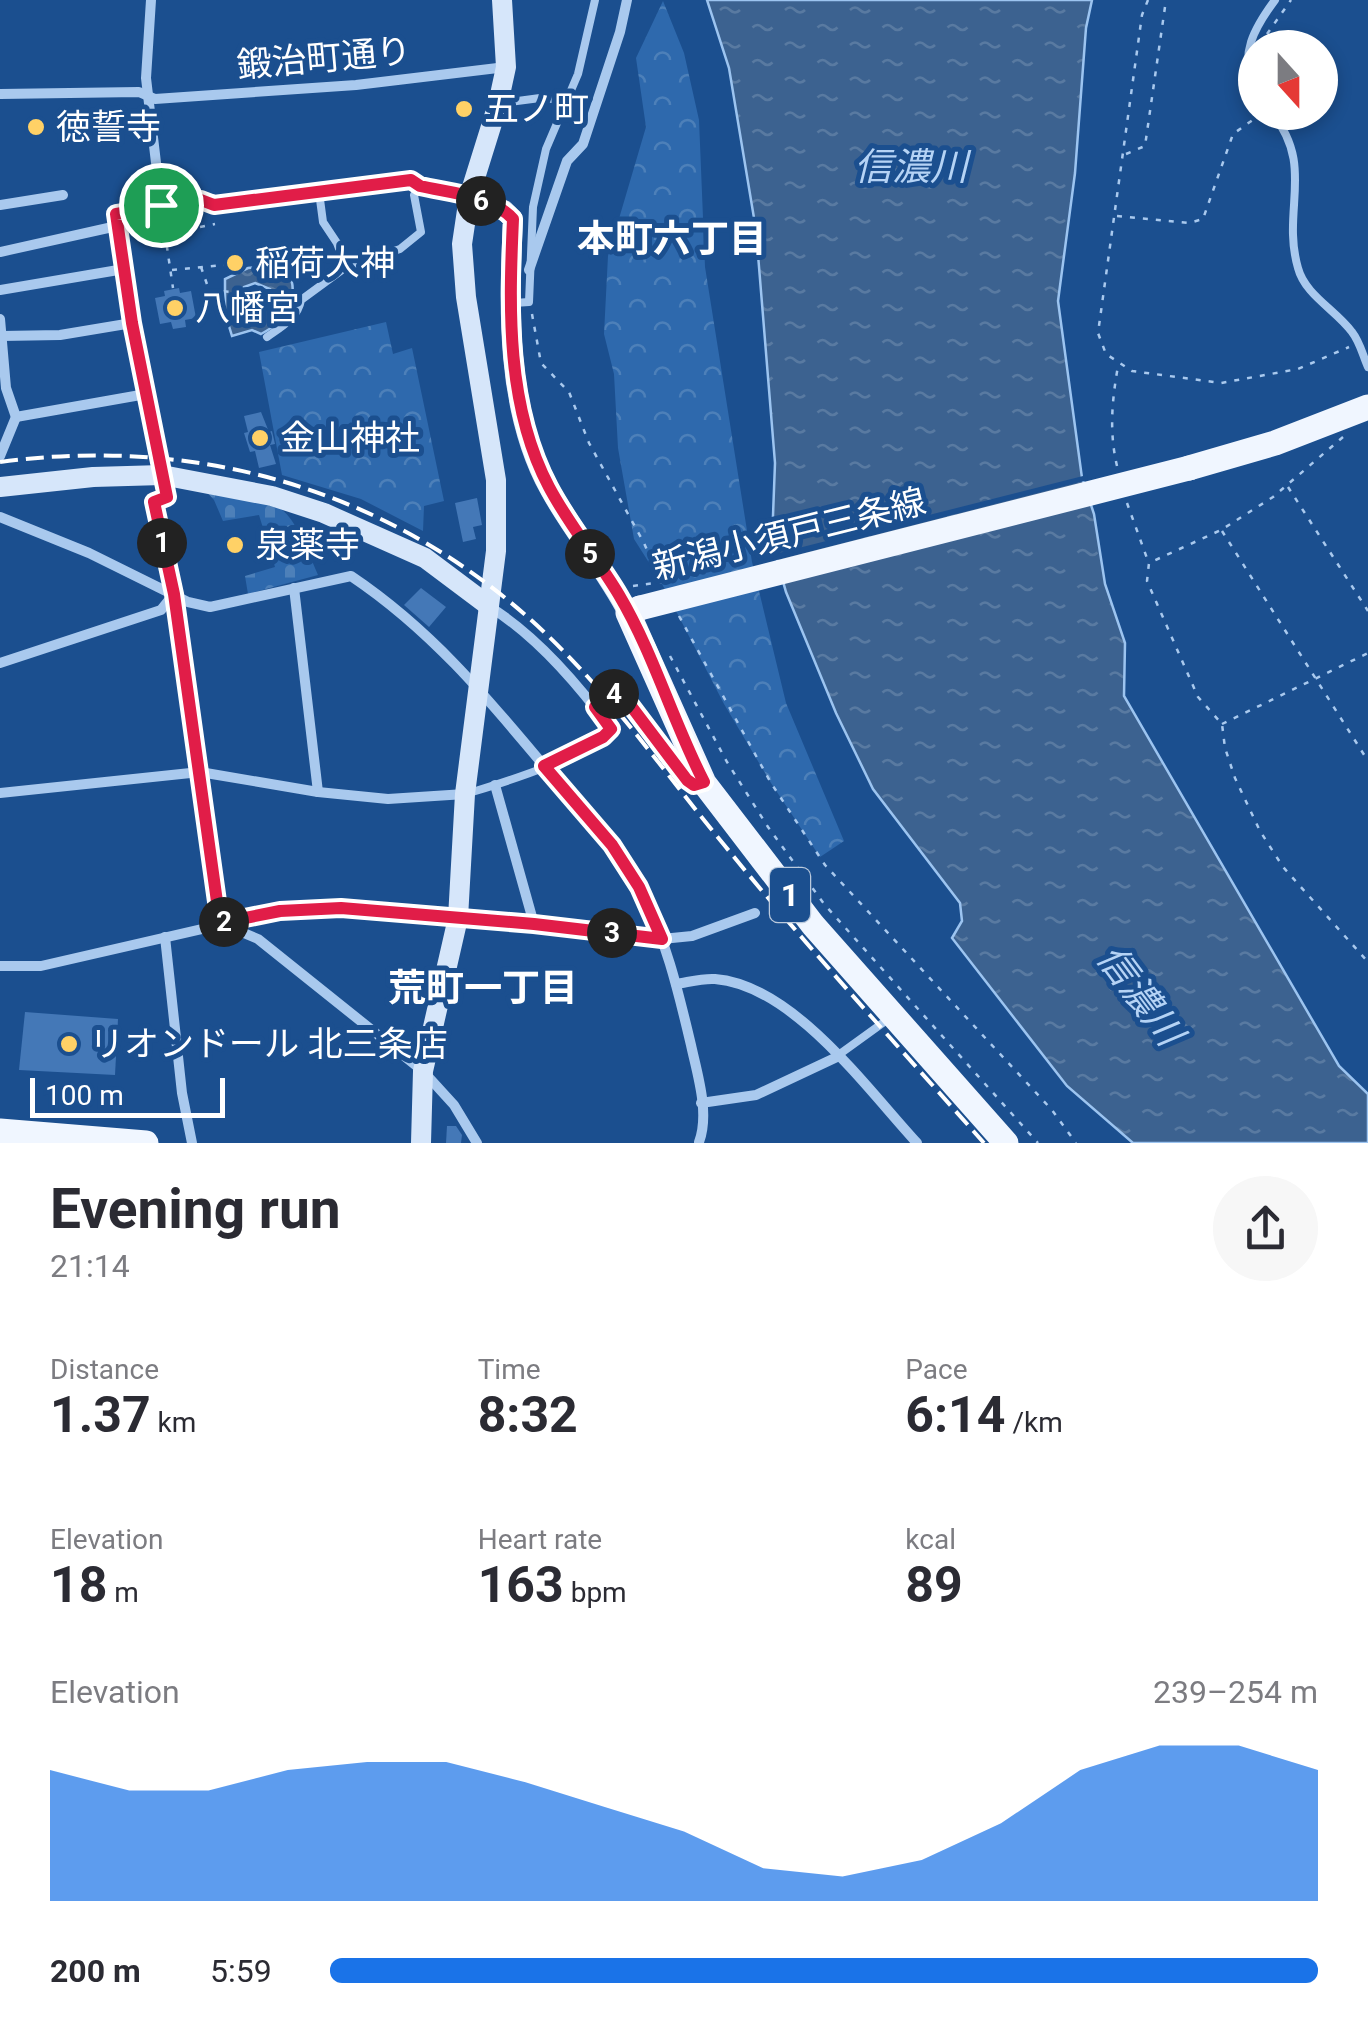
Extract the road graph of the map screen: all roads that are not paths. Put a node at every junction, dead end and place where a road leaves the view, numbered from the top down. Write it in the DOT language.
graph roads {
  1 [pos="151,0"];
  2 [pos="502,0"];
  3 [pos="595,0"];
  4 [pos="627,0"];
  5 [pos="1275,0"];
  6 [pos="1255,30"];
  7 [pos="506,67"];
  8 [pos="0,94"];
  9 [pos="148,95"];
  10 [pos="566,100"];
  11 [pos="498,104"];
  12 [pos="1285,130"];
  13 [pos="420,186"];
  14 [pos="319,192"];
  15 [pos="63,195"];
  16 [pos="470,196"];
  17 [pos="0,205"];
  18 [pos="161,205"];
  19 [pos="117,226"];
  20 [pos="0,252"];
  21 [pos="346,267"];
  22 [pos="124,269"];
  23 [pos="528,270"];
  24 [pos="0,290"];
  25 [pos="519,303"];
  26 [pos="0,319"];
  27 [pos="132,323"];
  28 [pos="2,336"];
  29 [pos="267,338"];
  30 [pos="1368,367"];
  31 [pos="146,394"];
  32 [pos="1358,412"];
  33 [pos="16,417"];
  34 [pos="1,454"];
  35 [pos="162,475"];
  36 [pos="0,487"];
  37 [pos="0,517"];
  38 [pos="294,588"];
  39 [pos="174,594"];
  40 [pos="489,606"];
  41 [pos="634,610"];
  42 [pos="0,663"];
  43 [pos="480,687"];
  44 [pos="611,729"];
  45 [pos="544,766"];
  46 [pos="200,772"];
  47 [pos="495,784"];
  48 [pos="318,792"];
  49 [pos="0,794"];
  50 [pos="464,794"];
  51 [pos="755,913"];
  52 [pos="458,918"];
  53 [pos="220,923"];
  54 [pos="534,924"];
  55 [pos="165,937"];
  56 [pos="662,939"];
  57 [pos="0,966"];
  58 [pos="676,984"];
  59 [pos="894,1014"];
  60 [pos="837,1056"];
  61 [pos="423,1071"];
  62 [pos="701,1102"];
  63 [pos="0,1131"];
  64 [pos="695,1142"];
  65 [pos="146,1143"];
  66 [pos="192,1143"];
  67 [pos="421,1143"];
  68 [pos="477,1143"];
  69 [pos="917,1143"];
  70 [pos="1006,1143"];
  1 -- 9 [label="street"];
  2 -- 7 [label="street"];
  3 -- 10 [label="lane"];
  4 -- 23 [label="street"];
  5 -- 6 [label="lane"];
  7 -- 9 [label="street, 鍛治町通り"];
  7 -- 11 [label="street"];
  8 -- 9 [label="street, 鍛治町通り"];
  9 -- 18 [label="street"];
  10 -- 11 [label="lane"];
  10 -- 23 [label="lane"];
  11 -- 16 [label="street"];
  12 -- 30 [label="lane"];
  13 -- 14 [label="street"];
  13 -- 16 [label="street"];
  13 -- 21 [label="lane"];
  14 -- 18 [label="street"];
  14 -- 21 [label="lane"];
  15 -- 17 [label="street"];
  16 -- 25 [label="street"];
  16 -- 40 [label="street"];
  18 -- 19 [label="street"];
  19 -- 20 [label="street"];
  19 -- 22 [label="street"];
  21 -- 29 [label="lane"];
  22 -- 24 [label="street"];
  22 -- 27 [label="street"];
  23 -- 25 [label="lane"];
  25 -- 41 [label="street"];
  26 -- 28 [label="street"];
  27 -- 28 [label="street"];
  27 -- 31 [label="street"];
  28 -- 33 [label="street"];
  31 -- 33 [label="street"];
  31 -- 35 [label="street"];
  32 -- 41 [label="main road, 新潟小須戸三条線, bridge"];
  33 -- 34 [label="street"];
  35 -- 36 [label="street"];
  35 -- 39 [label="street"];
  35 -- 40 [label="street"];
  37 -- 39 [label="street"];
  38 -- 39 [label="street"];
  38 -- 43 [label="street"];
  38 -- 48 [label="street"];
  39 -- 42 [label="street"];
  39 -- 46 [label="street"];
  40 -- 43 [label="street"];
  40 -- 44 [label="street"];
  41 -- 59 [label="main road, 新潟小須戸三条線 / 1"];
  43 -- 45 [label="street"];
  43 -- 50 [label="street"];
  44 -- 45 [label="lane"];
  45 -- 47 [label="lane"];
  45 -- 56 [label="street"];
  46 -- 48 [label="street"];
  46 -- 49 [label="street"];
  46 -- 53 [label="street"];
  47 -- 50 [label="lane"];
  47 -- 54 [label="street"];
  48 -- 50 [label="street"];
  50 -- 52 [label="street"];
  51 -- 56 [label="street"];
  52 -- 53 [label="street"];
  52 -- 54 [label="street"];
  52 -- 61 [label="street"];
  53 -- 55 [label="street"];
  53 -- 61 [label="street"];
  54 -- 56 [label="street"];
  55 -- 57 [label="street"];
  55 -- 66 [label="street"];
  56 -- 58 [label="street"];
  58 -- 60 [label="street"];
  58 -- 62 [label="street"];
  59 -- 60 [label="lane"];
  59 -- 70 [label="main road, 新潟小須戸三条線 / 1"];
  60 -- 62 [label="street"];
  60 -- 69 [label="street"];
  61 -- 67 [label="street"];
  61 -- 68 [label="street"];
  62 -- 64 [label="street"];
  63 -- 65 [label="main road"];
}
